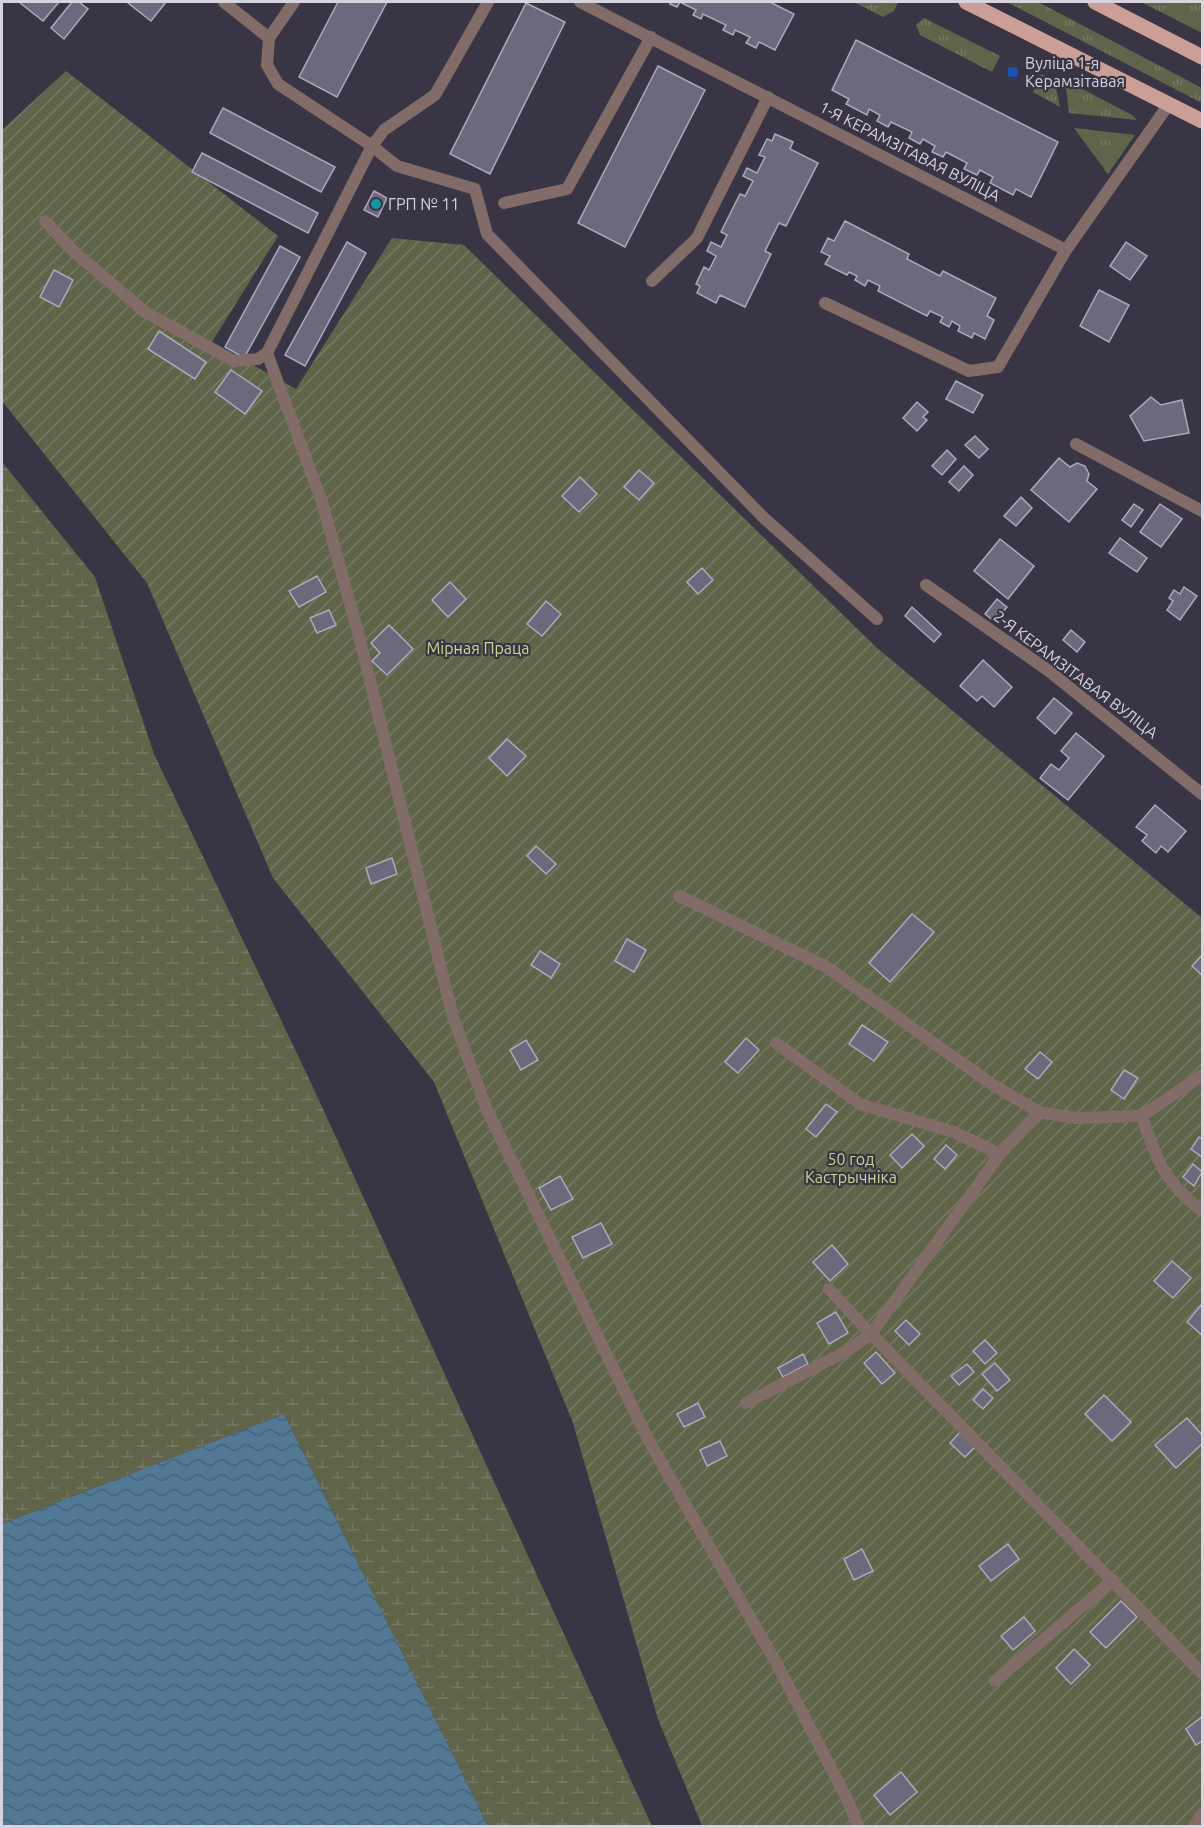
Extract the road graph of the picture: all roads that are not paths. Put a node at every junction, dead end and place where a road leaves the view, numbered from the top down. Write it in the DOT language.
graph roads {
  1 [pos="224,2"];
  2 [pos="294,2"];
  3 [pos="488,2"];
  4 [pos="580,2"];
  5 [pos="966,2"];
  6 [pos="1095,2"];
  7 [pos="651,37"];
  8 [pos="270,38"];
  9 [pos="1203,57"];
  10 [pos="768,98"];
  11 [pos="1169,104"];
  12 [pos="1203,121"];
  13 [pos="372,146"];
  14 [pos="504,202"];
  15 [pos="45,221"];
  16 [pos="1066,250"];
  17 [pos="652,281"];
  18 [pos="825,303"];
  19 [pos="267,353"];
  20 [pos="1076,444"];
  21 [pos="1203,511"];
  22 [pos="926,585"];
  23 [pos="877,620"];
  24 [pos="1203,794"];
  25 [pos="679,896"];
  26 [pos="776,1043"];
  27 [pos="1203,1075"];
  28 [pos="1039,1112"];
  29 [pos="1142,1116"];
  30 [pos="1000,1154"];
  31 [pos="1203,1211"];
  32 [pos="830,1289"];
  33 [pos="871,1334"];
  34 [pos="746,1404"];
  35 [pos="1113,1580"];
  36 [pos="1203,1672"];
  37 [pos="995,1681"];
  38 [pos="1203,1814"];
  39 [pos="858,1827"];
  40 [pos="1194,1827"];
  1 -- 8 [label="street"];
  2 -- 8 [label="street"];
  3 -- 13 [label="street"];
  4 -- 7 [label="street, 1-Я КЕРАМЗІТАВАЯ ВУЛІЦА"];
  5 -- 11 [label="main road"];
  6 -- 9 [label="main road"];
  7 -- 10 [label="street, 1-Я КЕРАМЗІТАВАЯ ВУЛІЦА"];
  7 -- 14 [label="street"];
  8 -- 13 [label="street"];
  10 -- 16 [label="street, 1-Я КЕРАМЗІТАВАЯ ВУЛІЦА"];
  10 -- 17 [label="street"];
  11 -- 12 [label="main road"];
  11 -- 16 [label="street"];
  13 -- 19 [label="street"];
  13 -- 23 [label="street"];
  15 -- 19 [label="street"];
  16 -- 18 [label="street"];
  19 -- 39 [label="street"];
  20 -- 21 [label="street"];
  22 -- 24 [label="street, 2-Я КЕРАМЗІТАВАЯ ВУЛІЦА"];
  25 -- 28 [label="street"];
  26 -- 30 [label="street"];
  27 -- 29 [label="street"];
  28 -- 29 [label="street"];
  28 -- 30 [label="street"];
  29 -- 31 [label="street"];
  30 -- 33 [label="street"];
  32 -- 33 [label="street"];
  33 -- 34 [label="street"];
  33 -- 35 [label="street"];
  35 -- 36 [label="street"];
  35 -- 37 [label="street"];
  38 -- 40 [label="street"];
}
